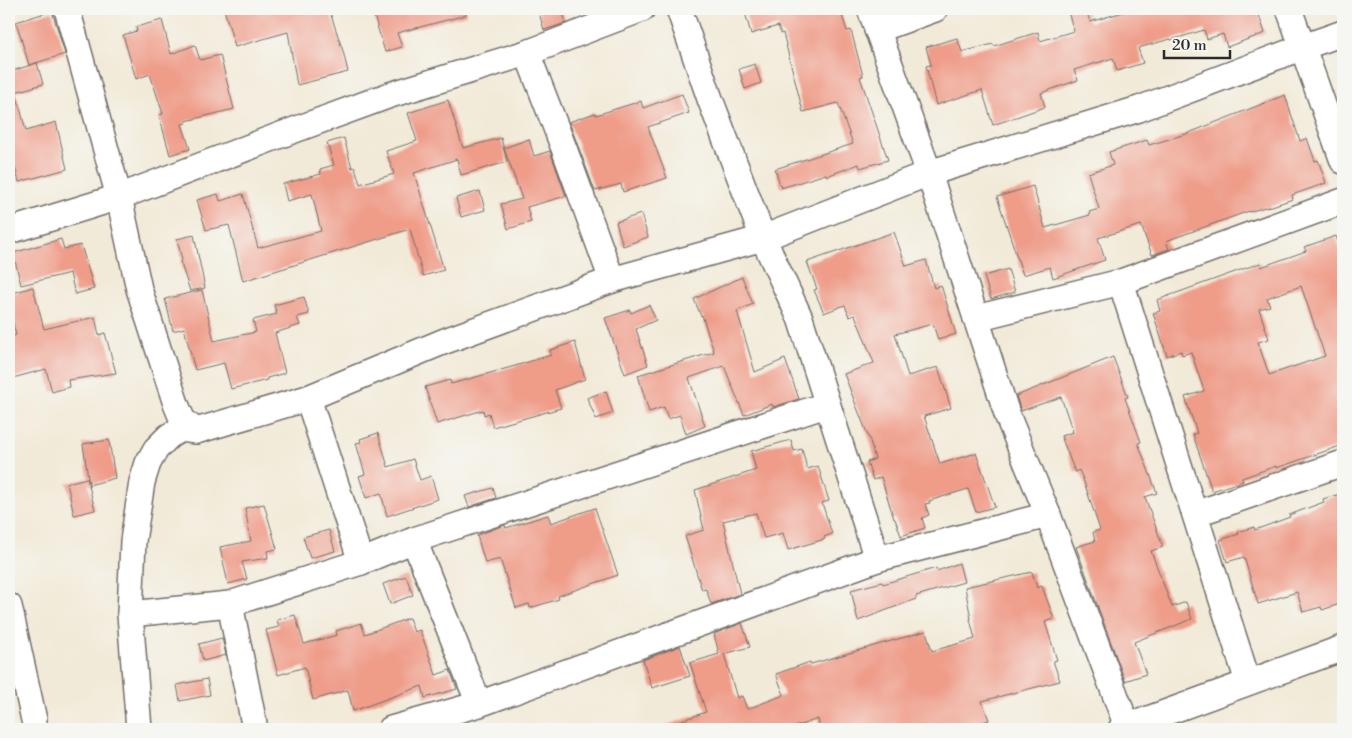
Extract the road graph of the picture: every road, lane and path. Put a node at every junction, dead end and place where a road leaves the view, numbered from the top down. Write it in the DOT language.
graph roads {
  1 [pos="67,9"];
  2 [pos="642,9"];
  3 [pos="679,9"];
  4 [pos="935,9"];
  5 [pos="1290,9"];
  6 [pos="874,19"];
  7 [pos="1343,34"];
  8 [pos="1303,47"];
  9 [pos="528,54"];
  10 [pos="1343,161"];
  11 [pos="929,173"];
  12 [pos="119,197"];
  13 [pos="1343,201"];
  14 [pos="9,231"];
  15 [pos="763,238"];
  16 [pos="612,280"];
  17 [pos="1121,282"];
  18 [pos="976,318"];
  19 [pos="308,398"];
  20 [pos="826,405"];
  21 [pos="196,431"];
  22 [pos="1343,463"];
  23 [pos="1195,514"];
  24 [pos="1048,515"];
  25 [pos="414,540"];
  26 [pos="876,560"];
  27 [pos="361,562"];
  28 [pos="230,604"];
  29 [pos="9,606"];
  30 [pos="130,614"];
  31 [pos="1343,648"];
  32 [pos="1248,682"];
  33 [pos="479,704"];
  34 [pos="34,720"];
  35 [pos="139,729"];
  36 [pos="255,729"];
  37 [pos="391,729"];
  38 [pos="1125,729"];
  1 -- 12 [label="street"];
  2 -- 9 [label="street"];
  3 -- 15 [label="street"];
  4 -- 6 [label="street"];
  5 -- 8 [label="street"];
  6 -- 11 [label="street"];
  7 -- 8 [label="street"];
  8 -- 10 [label="street"];
  8 -- 11 [label="street"];
  9 -- 12 [label="street"];
  9 -- 16 [label="street"];
  11 -- 15 [label="street"];
  11 -- 18 [label="street"];
  12 -- 14 [label="street"];
  12 -- 21 [label="street"];
  13 -- 17 [label="street"];
  15 -- 16 [label="street"];
  15 -- 20 [label="street"];
  16 -- 19 [label="street"];
  17 -- 18 [label="street"];
  17 -- 23 [label="street"];
  18 -- 24 [label="street"];
  19 -- 21 [label="street"];
  19 -- 27 [label="street"];
  20 -- 25 [label="street"];
  20 -- 26 [label="street"];
  21 -- 30 [label="street"];
  22 -- 23 [label="street"];
  23 -- 32 [label="street"];
  24 -- 26 [label="street"];
  24 -- 38 [label="street"];
  25 -- 27 [label="street"];
  25 -- 33 [label="street"];
  26 -- 33 [label="street"];
  27 -- 28 [label="street"];
  28 -- 30 [label="street"];
  28 -- 36 [label="street"];
  29 -- 34 [label="street"];
  30 -- 35 [label="street"];
  31 -- 32 [label="street"];
  32 -- 38 [label="street"];
  33 -- 37 [label="street"];
}
